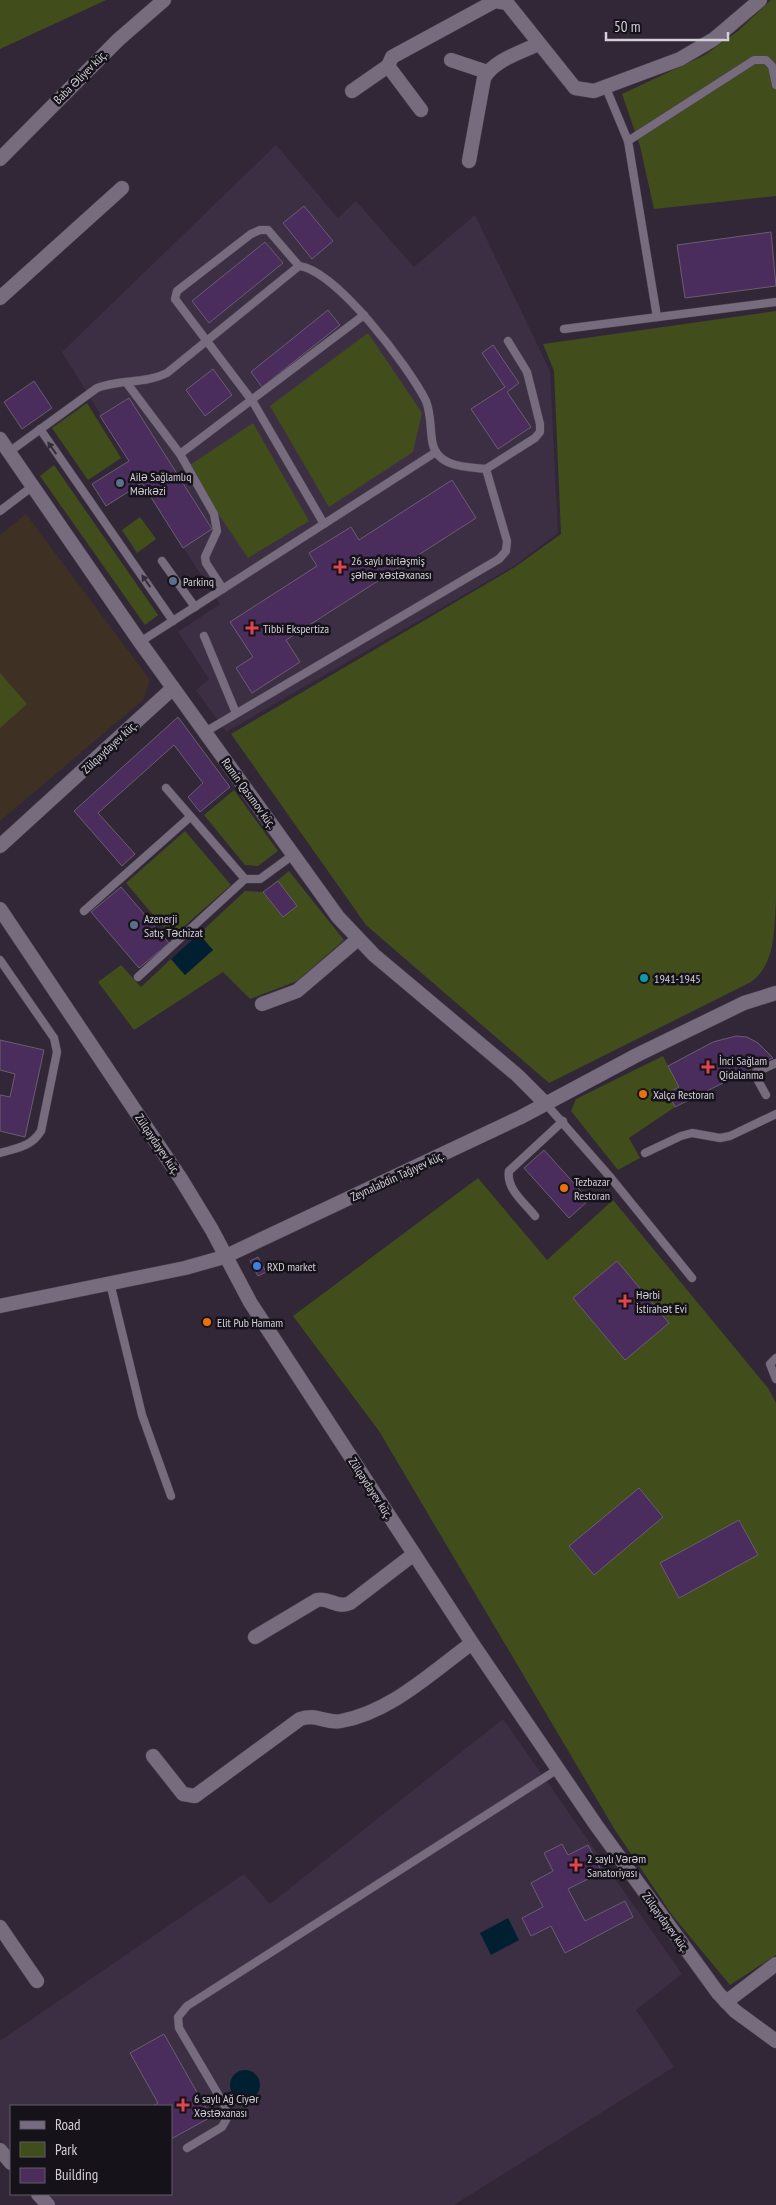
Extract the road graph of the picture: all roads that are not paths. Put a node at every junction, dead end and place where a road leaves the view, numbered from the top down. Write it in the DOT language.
graph roads {
  1 [pos="164,0"];
  2 [pos="760,0"];
  3 [pos="538,44"];
  4 [pos="451,60"];
  5 [pos="388,66"];
  6 [pos="487,72"];
  7 [pos="776,85"];
  8 [pos="606,88"];
  9 [pos="352,91"];
  10 [pos="421,110"];
  11 [pos="628,141"];
  12 [pos="0,159"];
  13 [pos="469,161"];
  14 [pos="122,188"];
  15 [pos="299,266"];
  16 [pos="0,298"];
  17 [pos="776,302"];
  18 [pos="364,316"];
  19 [pos="657,317"];
  20 [pos="564,329"];
  21 [pos="207,339"];
  22 [pos="508,341"];
  23 [pos="126,382"];
  24 [pos="253,402"];
  25 [pos="40,429"];
  26 [pos="0,439"];
  27 [pos="9,452"];
  28 [pos="436,452"];
  29 [pos="180,454"];
  30 [pos="486,468"];
  31 [pos="33,486"];
  32 [pos="0,511"];
  33 [pos="324,524"];
  34 [pos="162,561"];
  35 [pos="224,589"];
  36 [pos="195,607"];
  37 [pos="174,621"];
  38 [pos="204,636"];
  39 [pos="140,642"];
  40 [pos="173,688"];
  41 [pos="236,713"];
  42 [pos="205,732"];
  43 [pos="166,788"];
  44 [pos="190,817"];
  45 [pos="0,846"];
  46 [pos="293,855"];
  47 [pos="245,879"];
  48 [pos="0,909"];
  49 [pos="84,911"];
  50 [pos="358,939"];
  51 [pos="0,960"];
  52 [pos="138,977"];
  53 [pos="776,994"];
  54 [pos="262,1004"];
  55 [pos="776,1064"];
  56 [pos="766,1095"];
  57 [pos="546,1104"];
  58 [pos="776,1114"];
  59 [pos="563,1122"];
  60 [pos="0,1153"];
  61 [pos="645,1153"];
  62 [pos="535,1216"];
  63 [pos="224,1256"];
  64 [pos="692,1278"];
  65 [pos="110,1283"];
  66 [pos="0,1306"];
  67 [pos="776,1358"];
  68 [pos="776,1379"];
  69 [pos="171,1496"];
  70 [pos="414,1554"];
  71 [pos="255,1637"];
  72 [pos="472,1643"];
  73 [pos="153,1756"];
  74 [pos="558,1769"];
  75 [pos="0,1927"];
  76 [pos="776,1964"];
  77 [pos="37,1981"];
  78 [pos="726,2002"];
  79 [pos="776,2041"];
  80 [pos="187,2148"];
  81 [pos="0,2150"];
  82 [pos="10,2162"];
  83 [pos="39,2195"];
  84 [pos="48,2205"];
  1 -- 12 [label="street, Baba Əliyev küç."];
  2 -- 8 [label="street"];
  3 -- 5 [label="street"];
  3 -- 6 [label="street"];
  3 -- 8 [label="street"];
  4 -- 6 [label="street"];
  5 -- 9 [label="street"];
  5 -- 10 [label="street"];
  6 -- 13 [label="street"];
  7 -- 11 [label="lane"];
  8 -- 11 [label="lane"];
  11 -- 19 [label="lane"];
  14 -- 16 [label="street"];
  15 -- 18 [label="lane"];
  15 -- 21 [label="lane"];
  15 -- 21 [label="lane"];
  17 -- 19 [label="lane"];
  18 -- 24 [label="lane"];
  18 -- 28 [label="lane"];
  19 -- 20 [label="lane"];
  21 -- 23 [label="lane"];
  21 -- 24 [label="lane"];
  22 -- 30 [label="lane"];
  23 -- 25 [label="lane"];
  23 -- 29 [label="lane"];
  24 -- 29 [label="lane"];
  24 -- 33 [label="lane"];
  25 -- 27 [label="lane"];
  37 -- 25 [label="lane, one-way"];
  26 -- 27 [label="street, Ramin Qasımov küç."];
  27 -- 31 [label="street, Ramin Qasımov küç."];
  28 -- 30 [label="lane"];
  28 -- 33 [label="lane"];
  29 -- 35 [label="lane"];
  30 -- 41 [label="lane"];
  31 -- 32 [label="lane"];
  31 -- 39 [label="street, Ramin Qasımov küç."];
  33 -- 35 [label="lane"];
  34 -- 36 [label="lane"];
  35 -- 36 [label="lane"];
  36 -- 37 [label="lane"];
  37 -- 39 [label="lane"];
  38 -- 41 [label="lane"];
  39 -- 40 [label="street, Ramin Qasımov küç."];
  40 -- 42 [label="street, Ramin Qasımov küç."];
  40 -- 45 [label="street, Zülqaydayev küç."];
  41 -- 42 [label="lane"];
  42 -- 46 [label="street, Ramin Qasımov küç."];
  43 -- 44 [label="lane"];
  44 -- 47 [label="lane"];
  44 -- 49 [label="lane"];
  46 -- 47 [label="lane"];
  46 -- 50 [label="street, Ramin Qasımov küç."];
  47 -- 52 [label="lane"];
  48 -- 63 [label="street, Zülqaydayev küç."];
  50 -- 54 [label="street"];
  50 -- 57 [label="street, Ramin Qasımov küç."];
  51 -- 60 [label="lane"];
  53 -- 57 [label="street, Zeynalabdin Tağıyev küç."];
  55 -- 56 [label="lane"];
  57 -- 59 [label="lane"];
  57 -- 63 [label="street, Zeynalabdin Tağıyev küç."];
  58 -- 61 [label="lane"];
  59 -- 62 [label="lane"];
  59 -- 64 [label="lane"];
  63 -- 65 [label="street, Zeynalabdin Tağıyev küç."];
  63 -- 70 [label="street, Zülqaydayev küç."];
  65 -- 66 [label="street, Zeynalabdin Tağıyev küç."];
  65 -- 69 [label="lane"];
  67 -- 68 [label="lane"];
  70 -- 71 [label="street"];
  70 -- 72 [label="street, Zülqaydayev küç."];
  72 -- 73 [label="street"];
  72 -- 74 [label="street, Zülqaydayev küç."];
  74 -- 78 [label="street, Zülqaydayev küç."];
  74 -- 80 [label="lane"];
  75 -- 77 [label="street"];
  76 -- 78 [label="street"];
  78 -- 79 [label="street, Zülqaydayev küç."];
  81 -- 82 [label="street"];
  83 -- 84 [label="street"];
}
